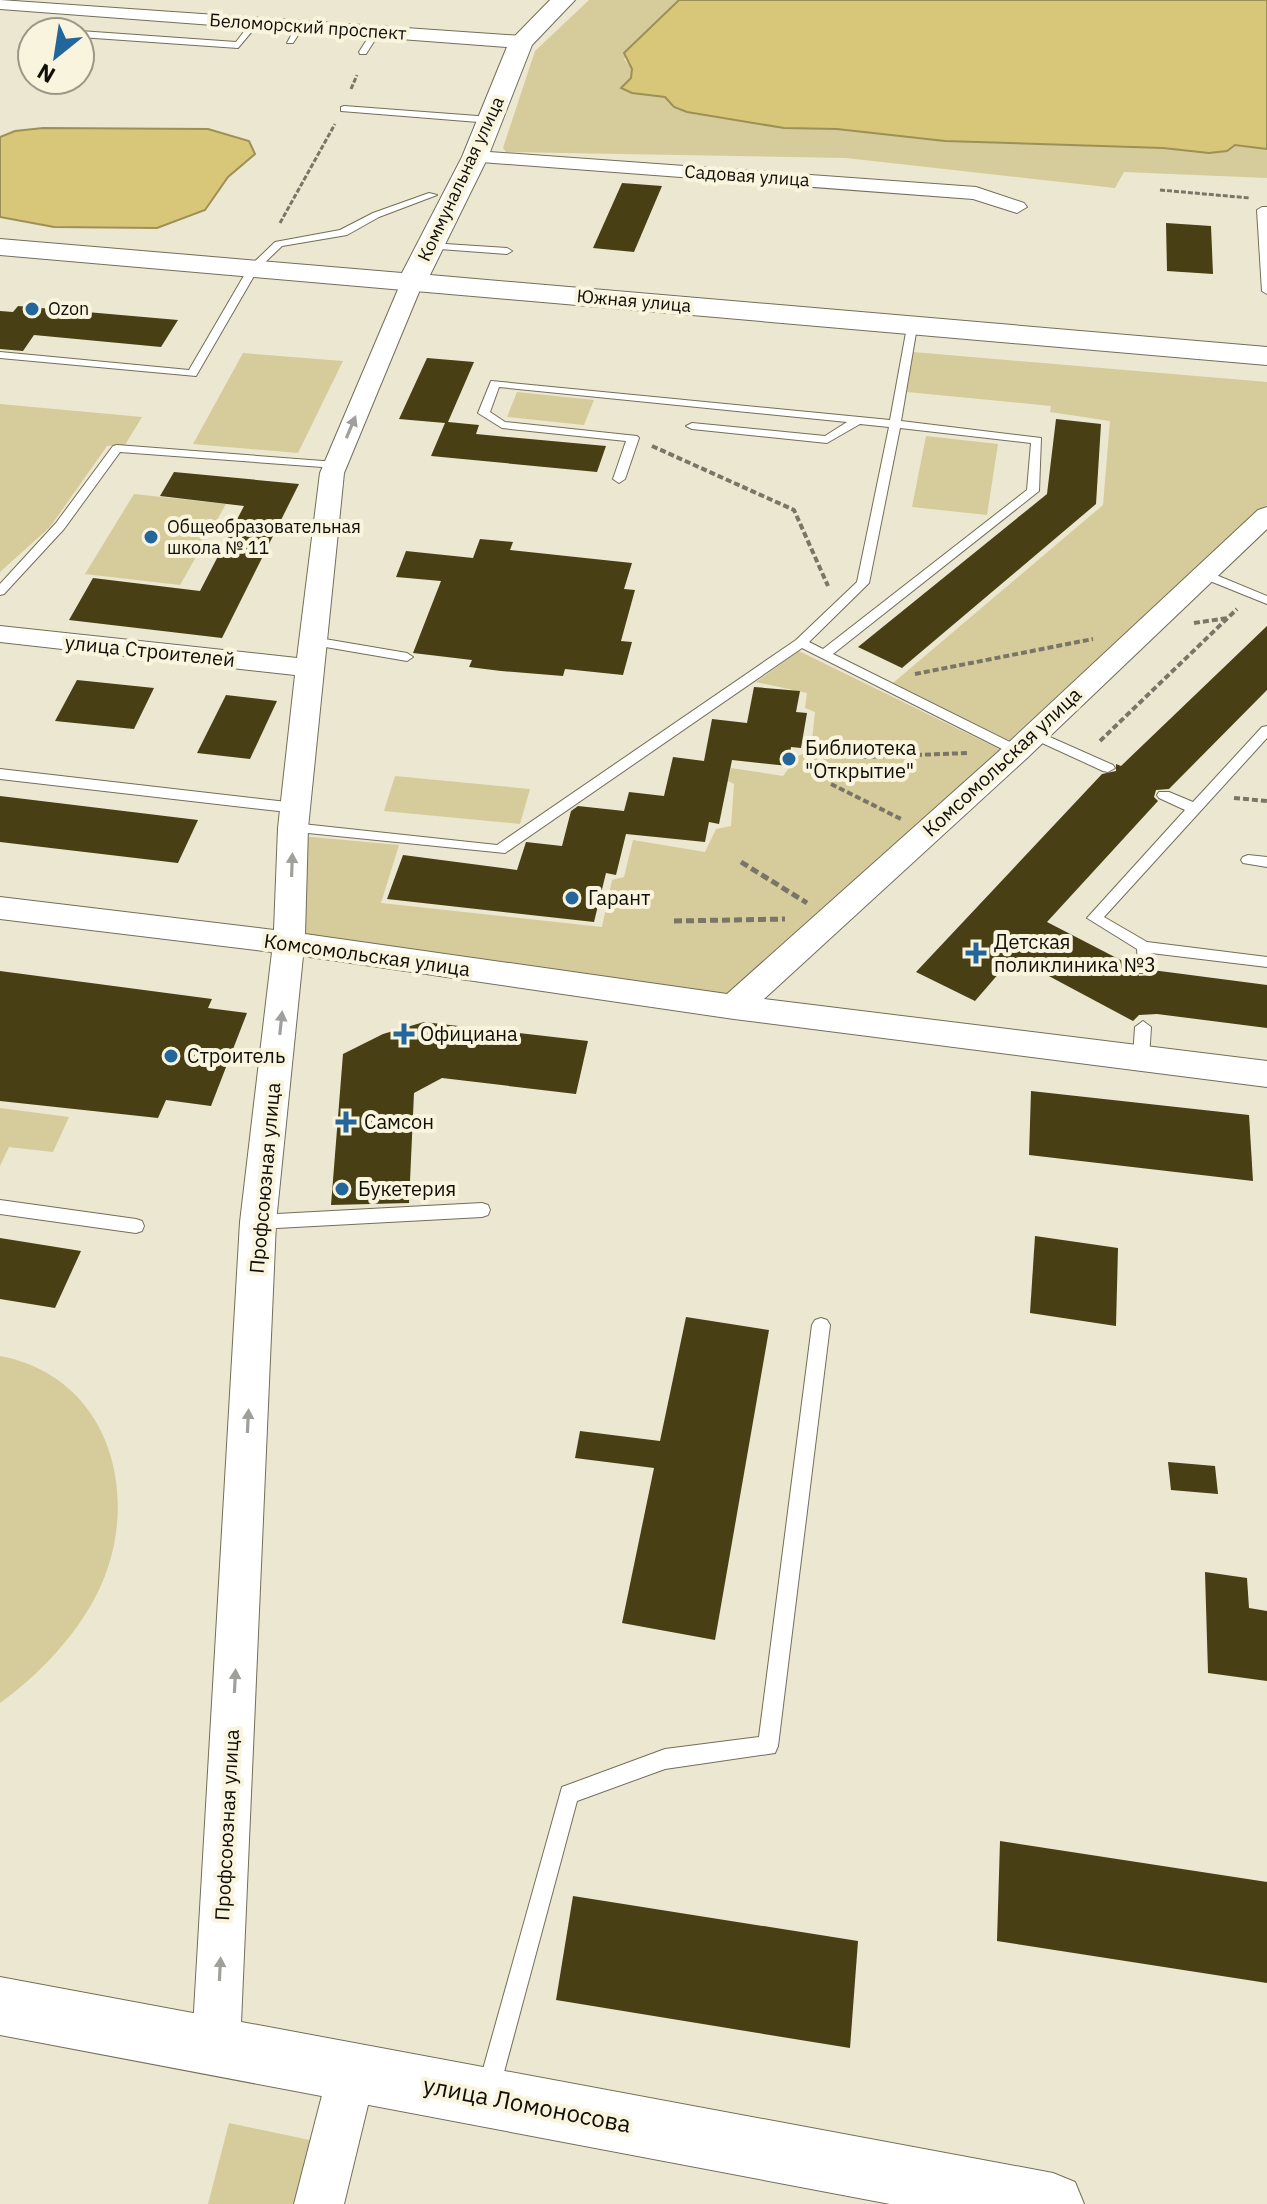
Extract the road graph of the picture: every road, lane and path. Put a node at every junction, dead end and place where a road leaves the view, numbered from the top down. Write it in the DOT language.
graph roads {
  1 [pos="563,0"];
  2 [pos="0,4"];
  3 [pos="97,11"];
  4 [pos="93,16"];
  5 [pos="255,23"];
  6 [pos="376,32"];
  7 [pos="96,34"];
  8 [pos="521,42"];
  9 [pos="363,52"];
  10 [pos="357,75"];
  11 [pos="344,109"];
  12 [pos="491,120"];
  13 [pos="475,157"];
  14 [pos="1160,190"];
  15 [pos="432,195"];
  16 [pos="1251,198"];
  17 [pos="1017,207"];
  18 [pos="1267,210"];
  19 [pos="278,226"];
  20 [pos="430,246"];
  21 [pos="0,247"];
  22 [pos="507,251"];
  23 [pos="254,267"];
  24 [pos="413,280"];
  25 [pos="1267,291"];
  26 [pos="912,327"];
  27 [pos="0,355"];
  28 [pos="1267,356"];
  29 [pos="858,420"];
  30 [pos="895,424"];
  31 [pos="692,426"];
  32 [pos="633,438"];
  33 [pos="336,465"];
  34 [pos="619,479"];
  35 [pos="1267,515"];
  36 [pos="1204,574"];
  37 [pos="0,591"];
  38 [pos="1253,594"];
  39 [pos="1267,600"];
  40 [pos="837,609"];
  41 [pos="1146,629"];
  42 [pos="0,634"];
  43 [pos="313,641"];
  44 [pos="801,643"];
  45 [pos="824,654"];
  46 [pos="407,657"];
  47 [pos="300,667"];
  48 [pos="878,681"];
  49 [pos="1267,730"];
  50 [pos="1026,742"];
  51 [pos="862,757"];
  52 [pos="1083,757"];
  53 [pos="1108,768"];
  54 [pos="0,774"];
  55 [pos="831,784"];
  56 [pos="1164,795"];
  57 [pos="1193,808"];
  58 [pos="294,818"];
  59 [pos="927,832"];
  60 [pos="1248,860"];
  61 [pos="741,862"];
  62 [pos="1267,862"];
  63 [pos="0,908"];
  64 [pos="832,919"];
  65 [pos="674,921"];
  66 [pos="289,943"];
  67 [pos="1144,947"];
  68 [pos="1267,962"];
  69 [pos="1144,969"];
  70 [pos="734,1007"];
  71 [pos="1267,1074"];
  72 [pos="0,1207"];
  73 [pos="482,1210"];
  74 [pos="258,1222"];
  75 [pos="136,1226"];
  76 [pos="821,1325"];
  77 [pos="0,2006"];
  78 [pos="216,2046"];
  79 [pos="352,2072"];
  80 [pos="486,2097"];
  81 [pos="319,2204"];
  82 [pos="1053,2204"];
  1 -- 8 [label="main road, Коммунальная улица"];
  2 -- 3 [label="street, Беломорский проспект"];
  3 -- 4 [label="lane"];
  3 -- 5 [label="street, Беломорский проспект"];
  5 -- 6 [label="street, Беломорский проспект"];
  5 -- 7 [label="lane"];
  6 -- 8 [label="street, Беломорский проспект"];
  6 -- 9 [label="lane"];
  8 -- 12 [label="main road, Коммунальная улица"];
  10 -- 11 [label="path"];
  11 -- 12 [label="lane"];
  11 -- 19 [label="path"];
  12 -- 13 [label="main road, Коммунальная улица"];
  13 -- 17 [label="street, Садовая улица"];
  13 -- 20 [label="main road, Коммунальная улица"];
  14 -- 16 [label="path"];
  15 -- 23 [label="lane"];
  18 -- 25 [label="lane"];
  20 -- 22 [label="lane"];
  20 -- 24 [label="main road, Коммунальная улица"];
  21 -- 23 [label="main road, Южная улица"];
  23 -- 24 [label="main road, Южная улица"];
  23 -- 27 [label="lane"];
  24 -- 26 [label="main road, Южная улица"];
  33 -- 24 [label="street, Профсоюзная улица, one-way"];
  26 -- 28 [label="main road, Южная улица"];
  26 -- 30 [label="lane"];
  29 -- 30 [label="lane"];
  29 -- 31 [label="lane"];
  29 -- 32 [label="lane"];
  30 -- 40 [label="lane"];
  30 -- 45 [label="lane"];
  32 -- 34 [label="lane"];
  32 -- 40 [label="path"];
  33 -- 37 [label="lane"];
  33 -- 43 [label="street, Профсоюзная улица"];
  35 -- 36 [label="street, Комсомольская улица"];
  36 -- 38 [label="lane"];
  36 -- 41 [label="street, Комсомольская улица"];
  38 -- 39 [label="lane"];
  38 -- 52 [label="path"];
  40 -- 44 [label="lane"];
  41 -- 48 [label="path"];
  41 -- 50 [label="street, Комсомольская улица"];
  42 -- 47 [label="street, улица Строителей"];
  43 -- 46 [label="lane"];
  43 -- 58 [label="street, Профсоюзная улица"];
  44 -- 45 [label="lane"];
  44 -- 58 [label="lane"];
  45 -- 48 [label="lane"];
  48 -- 50 [label="lane"];
  49 -- 57 [label="lane"];
  50 -- 51 [label="path"];
  50 -- 52 [label="lane"];
  50 -- 59 [label="street, Комсомольская улица"];
  52 -- 53 [label="lane"];
  54 -- 58 [label="lane"];
  55 -- 59 [label="path"];
  56 -- 57 [label="lane"];
  57 -- 67 [label="lane"];
  66 -- 58 [label="street, Профсоюзная улица, one-way"];
  59 -- 64 [label="street, Комсомольская улица"];
  60 -- 62 [label="lane"];
  61 -- 64 [label="path"];
  63 -- 66 [label="street, Комсомольская улица"];
  64 -- 65 [label="path"];
  64 -- 70 [label="street, Комсомольская улица"];
  66 -- 70 [label="street, Комсомольская улица"];
  74 -- 66 [label="street, Профсоюзная улица, one-way"];
  67 -- 68 [label="lane"];
  67 -- 69 [label="lane"];
  70 -- 71 [label="street, Комсомольская улица"];
  72 -- 75 [label="lane"];
  73 -- 74 [label="lane"];
  78 -- 74 [label="street, Профсоюзная улица, one-way"];
  76 -- 80 [label="lane"];
  77 -- 78 [label="street, улица Ломоносова"];
  78 -- 79 [label="street, улица Ломоносова"];
  79 -- 80 [label="street, улица Ломоносова"];
  79 -- 81 [label="street"];
  80 -- 82 [label="street, улица Ломоносова"];
}
